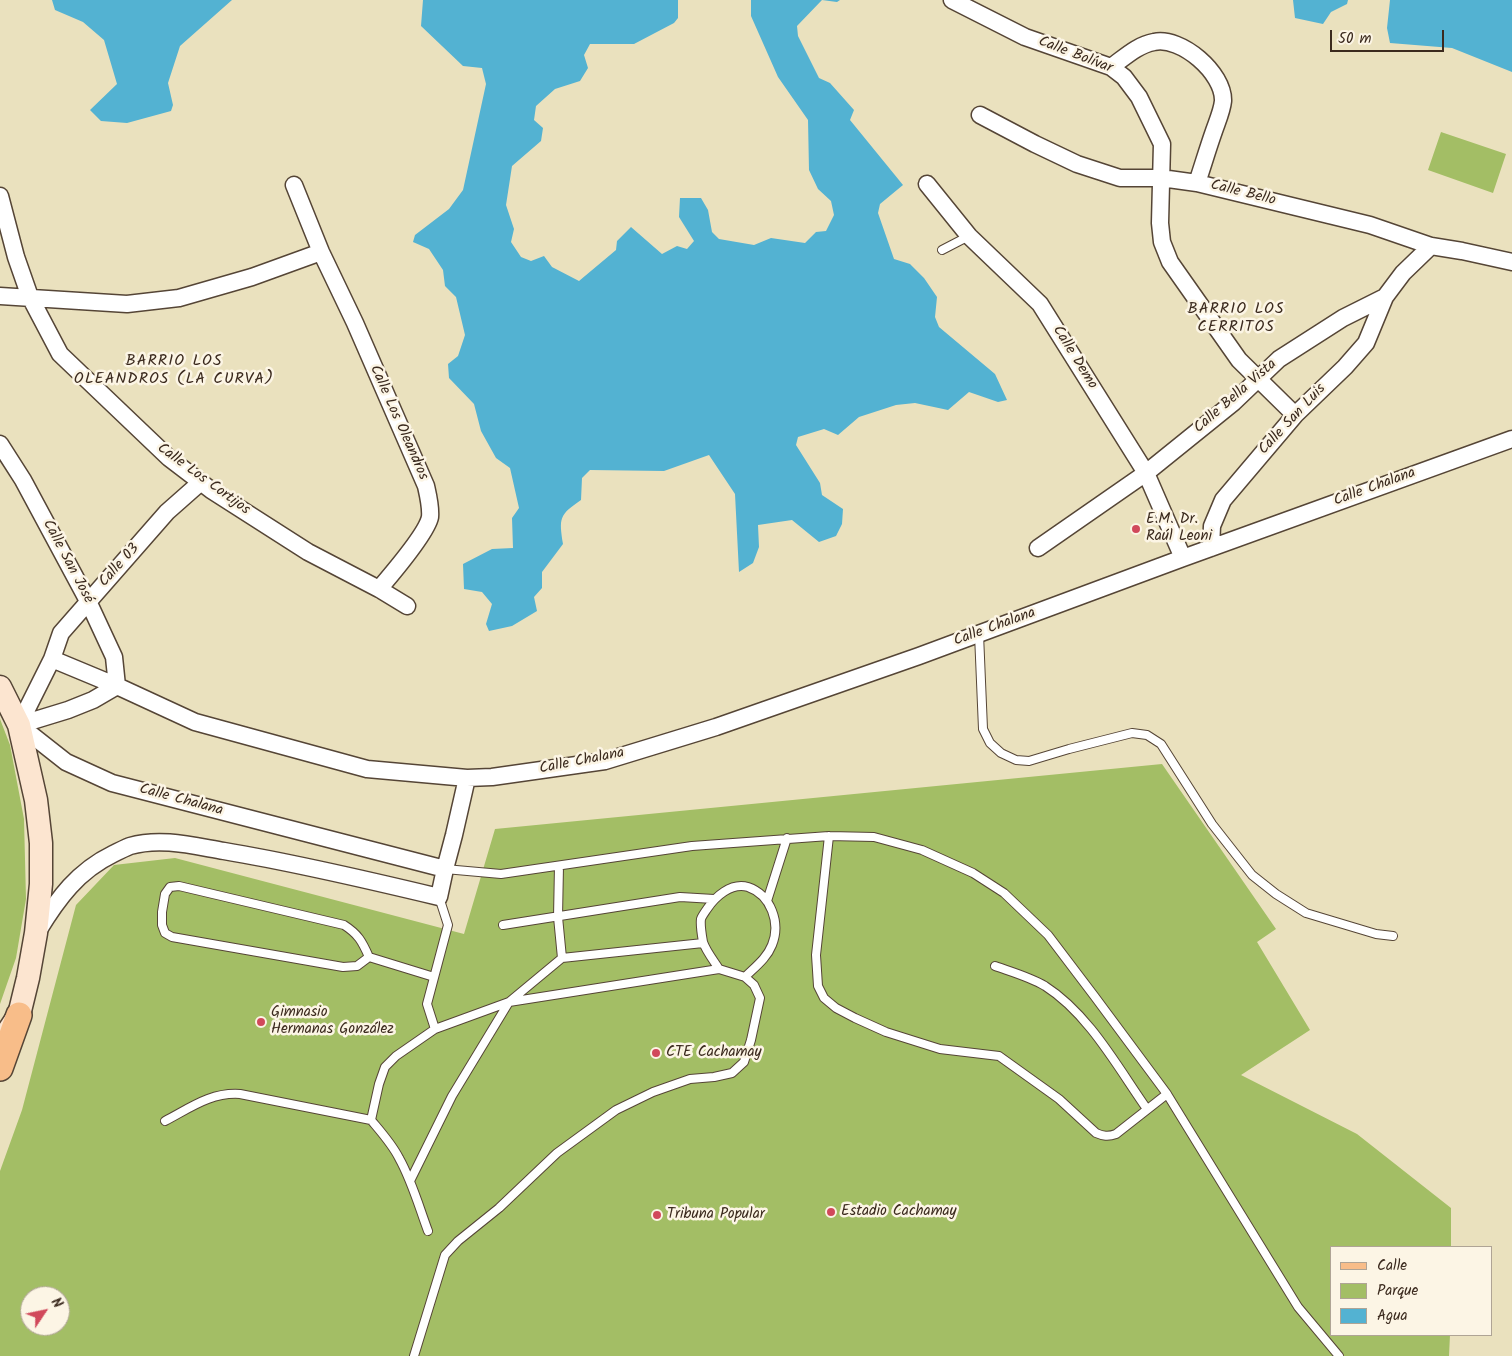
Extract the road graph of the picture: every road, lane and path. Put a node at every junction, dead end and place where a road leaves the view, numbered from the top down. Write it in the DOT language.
graph roads {
  1 [pos="952,0"];
  2 [pos="1111,67"];
  3 [pos="980,115"];
  4 [pos="1161,178"];
  5 [pos="1197,183"];
  6 [pos="927,184"];
  7 [pos="294,185"];
  8 [pos="0,196"];
  9 [pos="969,236"];
  10 [pos="1431,246"];
  11 [pos="942,250"];
  12 [pos="321,252"];
  13 [pos="1512,262"];
  14 [pos="0,296"];
  15 [pos="30,297"];
  16 [pos="1385,297"];
  17 [pos="1258,379"];
  18 [pos="1295,415"];
  19 [pos="1512,439"];
  20 [pos="0,444"];
  21 [pos="1146,473"];
  22 [pos="201,482"];
  23 [pos="1038,548"];
  24 [pos="1211,548"];
  25 [pos="1183,558"];
  26 [pos="380,588"];
  27 [pos="88,601"];
  28 [pos="408,606"];
  29 [pos="979,634"];
  30 [pos="52,659"];
  31 [pos="117,686"];
  32 [pos="0,687"];
  33 [pos="19,725"];
  34 [pos="467,778"];
  35 [pos="829,836"];
  36 [pos="787,838"];
  37 [pos="559,866"];
  38 [pos="444,869"];
  39 [pos="439,897"];
  40 [pos="714,899"];
  41 [pos="768,901"];
  42 [pos="558,917"];
  43 [pos="503,924"];
  44 [pos="36,933"];
  45 [pos="1392,936"];
  46 [pos="703,943"];
  47 [pos="369,957"];
  48 [pos="562,958"];
  49 [pos="995,966"];
  50 [pos="719,969"];
  51 [pos="434,977"];
  52 [pos="745,977"];
  53 [pos="509,1002"];
  54 [pos="19,1015"];
  55 [pos="435,1029"];
  56 [pos="0,1044"];
  57 [pos="0,1068"];
  58 [pos="1167,1094"];
  59 [pos="1147,1109"];
  60 [pos="371,1120"];
  61 [pos="165,1121"];
  62 [pos="410,1182"];
  63 [pos="428,1231"];
  64 [pos="414,1356"];
  65 [pos="1339,1356"];
  1 -- 2 [label="street, Calle Bolívar"];
  2 -- 4 [label="street, Calle Bolívar"];
  2 -- 5 [label="street"];
  3 -- 4 [label="street, Calle Bello"];
  4 -- 5 [label="street, Calle Bello"];
  4 -- 17 [label="street, Calle Bolívar"];
  5 -- 10 [label="street, Calle Bello"];
  6 -- 9 [label="street, Calle Demo"];
  7 -- 12 [label="street, Calle Los Oleandros"];
  8 -- 15 [label="street, Calle Los Cortijos"];
  9 -- 11 [label="lane"];
  9 -- 21 [label="street, Calle Demo"];
  10 -- 13 [label="street, Calle Bello"];
  10 -- 16 [label="street, Calle Bella Vista"];
  12 -- 15 [label="street"];
  12 -- 26 [label="street, Calle Los Oleandros"];
  14 -- 15 [label="street"];
  15 -- 22 [label="street, Calle Los Cortijos"];
  16 -- 17 [label="street, Calle Bella Vista"];
  16 -- 18 [label="street, Calle San Luis"];
  17 -- 18 [label="street, Calle Bolívar"];
  17 -- 21 [label="street, Calle Bella Vista"];
  18 -- 24 [label="street, Calle San Luis"];
  19 -- 24 [label="street, Calle Chalana"];
  20 -- 27 [label="street, Calle San José"];
  21 -- 23 [label="street, Calle Bella Vista"];
  21 -- 25 [label="street, Calle Demo"];
  22 -- 26 [label="street, Calle Los Cortijos"];
  22 -- 27 [label="street, Calle 03"];
  24 -- 25 [label="street, Calle Chalana"];
  25 -- 29 [label="street, Calle Chalana"];
  26 -- 28 [label="street, Calle Los Cortijos"];
  27 -- 30 [label="street, Calle 03"];
  27 -- 31 [label="street, Calle San José"];
  29 -- 34 [label="street, Calle Chalana"];
  29 -- 45 [label="lane"];
  30 -- 31 [label="street, Calle Chalana"];
  30 -- 33 [label="street, Calle 03"];
  31 -- 33 [label="street"];
  31 -- 34 [label="street, Calle Chalana"];
  32 -- 33 [label="main road"];
  33 -- 38 [label="street, Calle Chalana"];
  33 -- 44 [label="main road"];
  34 -- 38 [label="street"];
  35 -- 36 [label="lane"];
  35 -- 58 [label="lane"];
  35 -- 59 [label="lane"];
  36 -- 37 [label="lane"];
  36 -- 41 [label="lane"];
  37 -- 38 [label="lane"];
  37 -- 42 [label="lane"];
  38 -- 39 [label="street"];
  39 -- 44 [label="street"];
  39 -- 51 [label="lane"];
  40 -- 41 [label="lane"];
  40 -- 42 [label="lane"];
  40 -- 46 [label="lane"];
  41 -- 52 [label="lane"];
  42 -- 43 [label="lane"];
  42 -- 48 [label="lane"];
  44 -- 54 [label="main road"];
  46 -- 48 [label="lane"];
  46 -- 50 [label="lane"];
  47 -- 47 [label="lane"];
  47 -- 51 [label="lane"];
  48 -- 53 [label="lane"];
  49 -- 59 [label="lane"];
  50 -- 52 [label="lane"];
  50 -- 53 [label="lane"];
  51 -- 55 [label="lane"];
  52 -- 64 [label="lane"];
  53 -- 55 [label="lane"];
  53 -- 62 [label="lane"];
  54 -- 56 [label="main road"];
  54 -- 57 [label="main road"];
  55 -- 60 [label="lane"];
  58 -- 59 [label="lane"];
  58 -- 65 [label="lane"];
  60 -- 61 [label="lane"];
  60 -- 62 [label="lane"];
  62 -- 63 [label="lane"];
}
